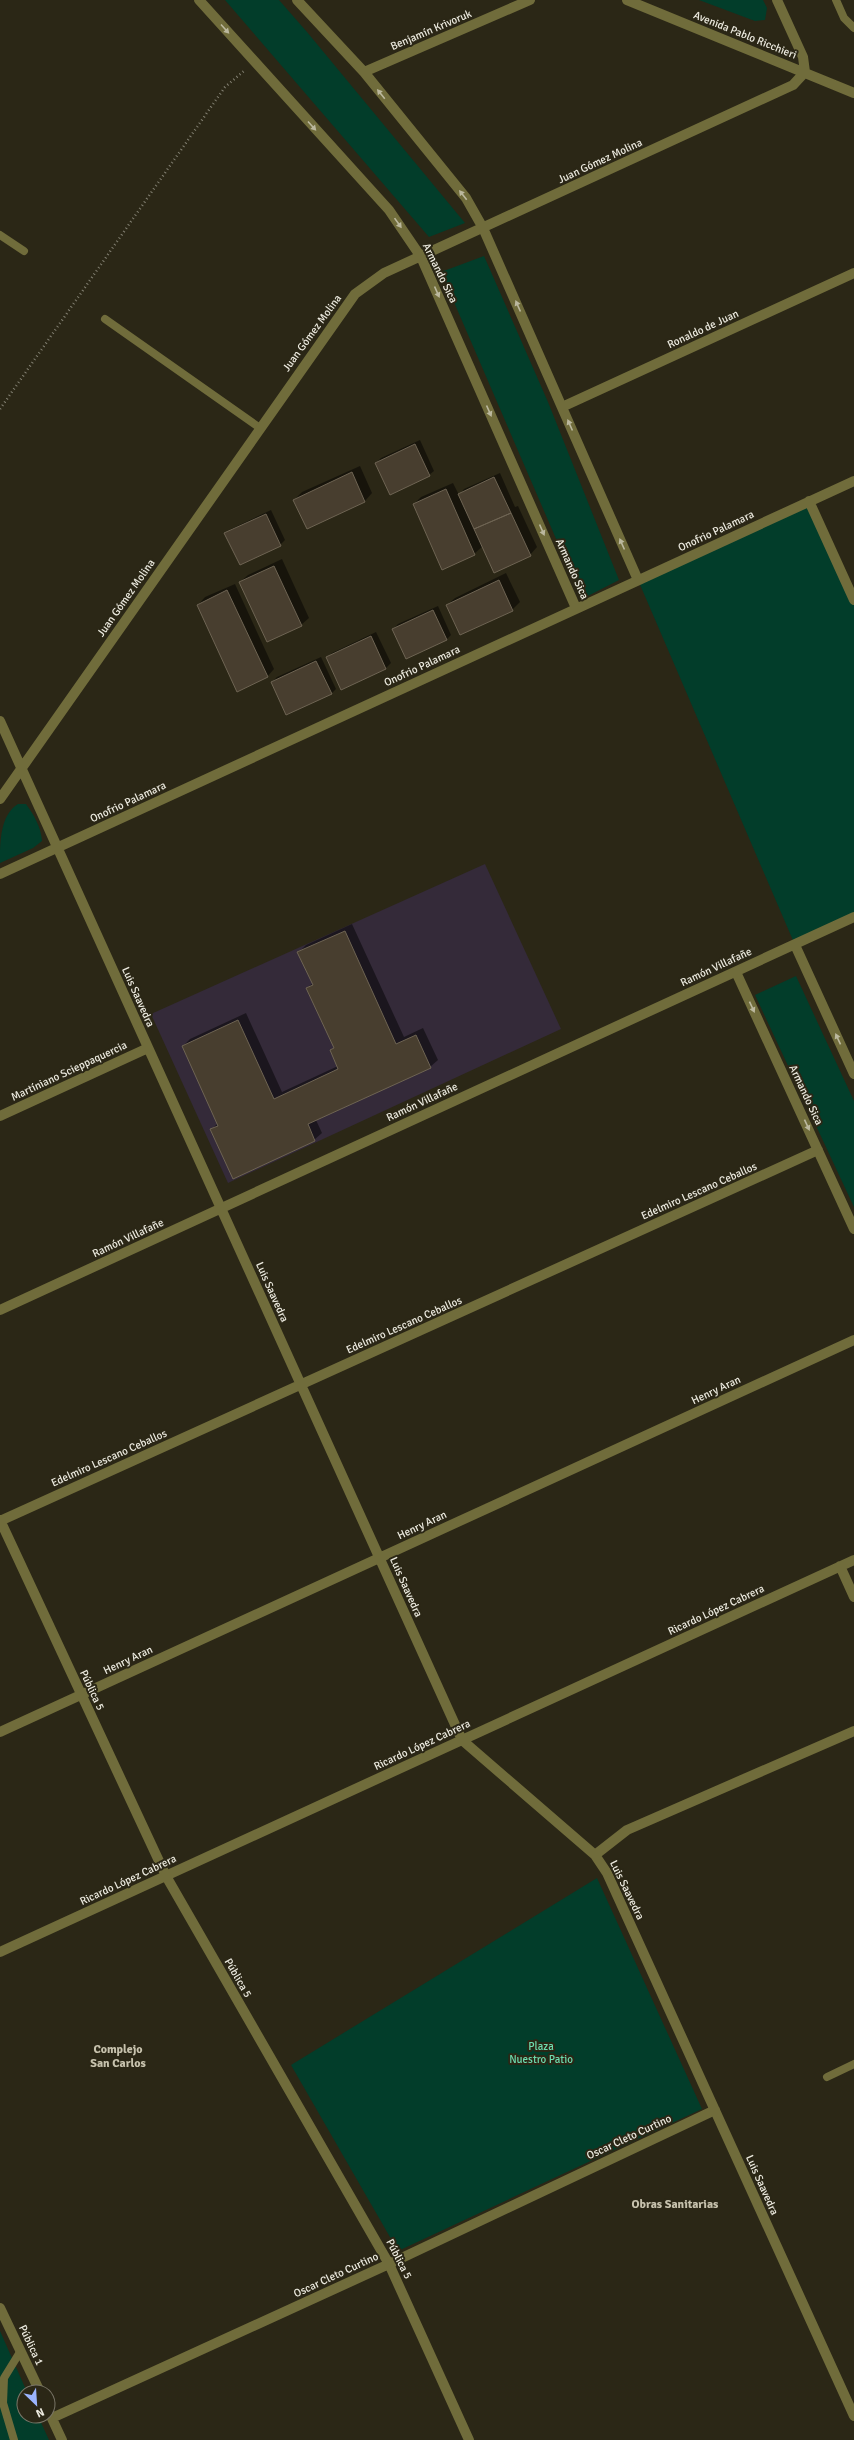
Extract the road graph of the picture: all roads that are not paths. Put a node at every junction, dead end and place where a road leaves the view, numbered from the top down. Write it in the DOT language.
graph roads {
  1 [pos="199,0"];
  2 [pos="298,0"];
  3 [pos="530,0"];
  4 [pos="627,0"];
  5 [pos="777,0"];
  6 [pos="836,0"];
  7 [pos="854,28"];
  8 [pos="364,72"];
  9 [pos="805,72"];
  10 [pos="854,93"];
  11 [pos="483,228"];
  12 [pos="0,235"];
  13 [pos="24,251"];
  14 [pos="421,257"];
  15 [pos="854,273"];
  16 [pos="106,319"];
  17 [pos="562,407"];
  18 [pos="260,428"];
  19 [pos="854,481"];
  20 [pos="809,501"];
  21 [pos="638,580"];
  22 [pos="854,600"];
  23 [pos="576,608"];
  24 [pos="0,721"];
  25 [pos="22,769"];
  26 [pos="0,799"];
  27 [pos="57,848"];
  28 [pos="0,874"];
  29 [pos="854,917"];
  30 [pos="795,945"];
  31 [pos="736,972"];
  32 [pos="148,1048"];
  33 [pos="854,1074"];
  34 [pos="0,1116"];
  35 [pos="818,1150"];
  36 [pos="221,1208"];
  37 [pos="854,1228"];
  38 [pos="0,1310"];
  39 [pos="854,1340"];
  40 [pos="301,1385"];
  41 [pos="0,1520"];
  42 [pos="379,1558"];
  43 [pos="854,1560"];
  44 [pos="840,1566"];
  45 [pos="854,1597"];
  46 [pos="81,1695"];
  47 [pos="854,1731"];
  48 [pos="0,1732"];
  49 [pos="462,1740"];
  50 [pos="595,1855"];
  51 [pos="166,1876"];
  52 [pos="0,1952"];
  53 [pos="854,2064"];
  54 [pos="827,2077"];
  55 [pos="715,2110"];
  56 [pos="389,2264"];
  57 [pos="0,2309"];
  58 [pos="20,2352"];
  59 [pos="36,2384"];
  60 [pos="56,2411"];
  61 [pos="854,2416"];
  62 [pos="55,2424"];
  63 [pos="14,2440"];
  64 [pos="62,2440"];
  65 [pos="469,2440"];
  1 -- 14 [label="street, Armando Sica, one-way"];
  2 -- 8 [label="street"];
  3 -- 8 [label="street, Benjamín Krivoruk"];
  4 -- 9 [label="street, Avenida Pablo Ricchieri"];
  5 -- 9 [label="street"];
  6 -- 7 [label="lane"];
  11 -- 8 [label="street, one-way"];
  9 -- 10 [label="street, Avenida Pablo Ricchieri"];
  9 -- 11 [label="street, Juan Gómez Molina"];
  11 -- 14 [label="street, Juan Gómez Molina"];
  17 -- 11 [label="street, one-way"];
  12 -- 13 [label="lane"];
  14 -- 18 [label="street, Juan Gómez Molina"];
  14 -- 23 [label="street, Armando Sica, one-way"];
  15 -- 17 [label="street, Ronaldo de Juan"];
  16 -- 18 [label="lane"];
  21 -- 17 [label="street, one-way"];
  18 -- 25 [label="street, Juan Gómez Molina"];
  19 -- 20 [label="street, Onofrio Palamara"];
  20 -- 21 [label="street, Onofrio Palamara"];
  20 -- 22 [label="street"];
  21 -- 23 [label="street, Onofrio Palamara"];
  23 -- 27 [label="street, Onofrio Palamara"];
  24 -- 25 [label="street, Luis Saavedra"];
  25 -- 26 [label="street, Juan Gómez Molina"];
  25 -- 27 [label="street, Luis Saavedra"];
  27 -- 28 [label="street, Onofrio Palamara"];
  27 -- 32 [label="street, Luis Saavedra"];
  29 -- 30 [label="street, Ramón Villafañe"];
  30 -- 31 [label="street, Ramón Villafañe"];
  33 -- 30 [label="street, one-way"];
  31 -- 35 [label="street, Armando Sica, one-way"];
  31 -- 36 [label="street, Ramón Villafañe"];
  32 -- 34 [label="street, Martíniano Scieppaquercia"];
  32 -- 36 [label="street, Luis Saavedra"];
  35 -- 37 [label="street, Armando Sica"];
  35 -- 40 [label="street, Edelmiro Lescano Ceballos"];
  36 -- 38 [label="street, Ramón Villafañe"];
  36 -- 40 [label="street, Luis Saavedra"];
  39 -- 42 [label="street, Henry Aran"];
  40 -- 41 [label="street, Edelmiro Lescano Ceballos"];
  40 -- 42 [label="street, Luis Saavedra"];
  41 -- 46 [label="street, Pública 5"];
  42 -- 46 [label="street, Henry Aran"];
  42 -- 49 [label="street, Luis Saavedra"];
  43 -- 44 [label="street, Ricardo López Cabrera"];
  44 -- 45 [label="street"];
  44 -- 49 [label="street, Ricardo López Cabrera"];
  46 -- 48 [label="street, Henry Aran"];
  46 -- 51 [label="street, Pública 5"];
  47 -- 50 [label="street"];
  49 -- 50 [label="street, Luis Saavedra"];
  49 -- 51 [label="street, Ricardo López Cabrera"];
  50 -- 55 [label="street, Luis Saavedra"];
  51 -- 52 [label="street, Ricardo López Cabrera"];
  51 -- 56 [label="street, Pública 5"];
  53 -- 54 [label="lane"];
  55 -- 56 [label="street, Oscar Cleto Curtino"];
  55 -- 61 [label="street, Luis Saavedra"];
  56 -- 60 [label="street, Oscar Cleto Curtino"];
  56 -- 65 [label="street, Pública 5"];
  57 -- 58 [label="street, Pública 1"];
  58 -- 59 [label="street, Pública 1"];
  58 -- 63 [label="lane"];
  62 -- 64 [label="street"];
}
